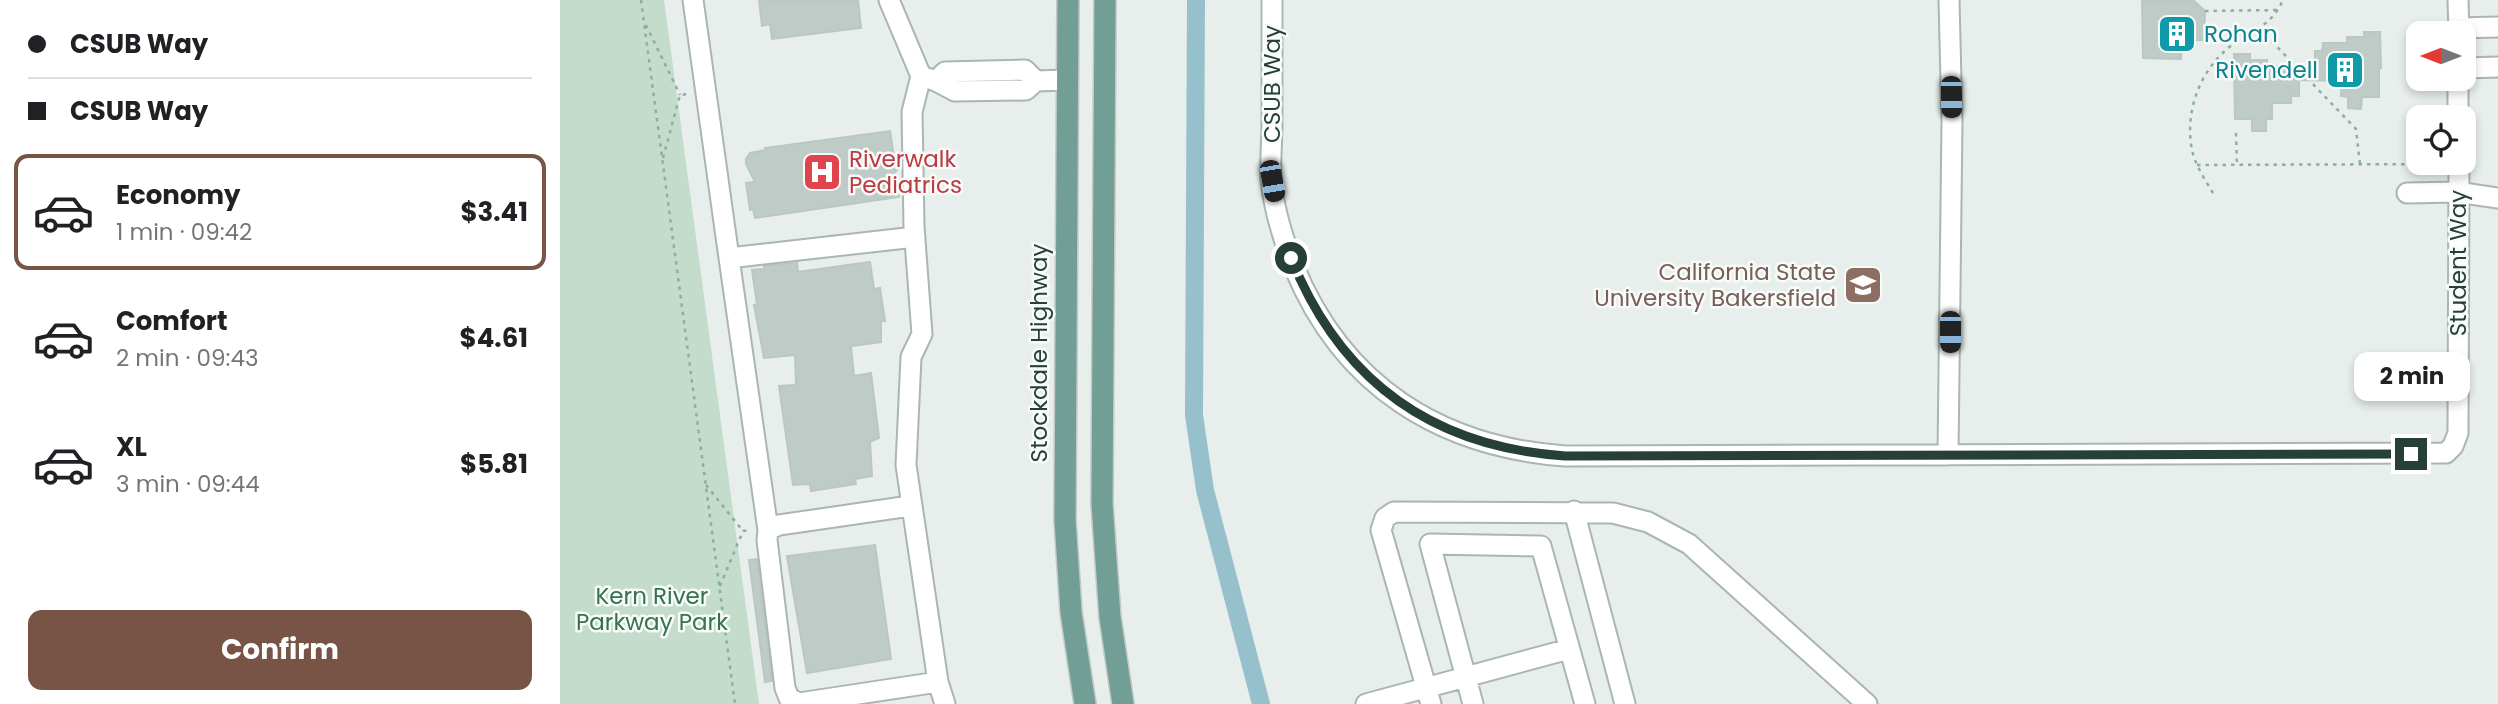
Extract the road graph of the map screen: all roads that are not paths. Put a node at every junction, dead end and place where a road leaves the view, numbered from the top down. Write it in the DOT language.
graph roads {
  1 [pos="693,0"];
  2 [pos="889,0"];
  3 [pos="1068,0"];
  4 [pos="1105,0"];
  5 [pos="1272,0"];
  6 [pos="1949,0"];
  7 [pos="2458,0"];
  8 [pos="2458,21"];
  9 [pos="2498,27"];
  10 [pos="2476,29"];
  11 [pos="2498,66"];
  12 [pos="2476,67"];
  13 [pos="928,78"];
  14 [pos="1067,80"];
  15 [pos="2454,175"];
  16 [pos="2407,192"];
  17 [pos="2457,192"];
  18 [pos="2498,198"];
  19 [pos="915,237"];
  20 [pos="729,258"];
  21 [pos="2453,446"];
  22 [pos="1948,455"];
  23 [pos="910,506"];
  24 [pos="1574,511"];
  25 [pos="768,530"];
  26 [pos="1569,649"];
  27 [pos="1466,677"];
  28 [pos="938,682"];
  29 [pos="1429,696"];
  30 [pos="1390,701"];
  31 [pos="945,704"];
  32 [pos="1085,704"];
  33 [pos="1123,704"];
  34 [pos="1366,704"];
  35 [pos="1473,704"];
  36 [pos="1585,704"];
  37 [pos="1625,704"];
  38 [pos="1867,704"];
  1 -- 20 [label="street"];
  2 -- 13 [label="street"];
  3 -- 14 [label="main road, Stockdale Highway"];
  4 -- 33 [label="main road"];
  5 -- 22 [label="street, CSUB Way"];
  6 -- 22 [label="street"];
  7 -- 8 [label="street"];
  9 -- 10 [label="street"];
  11 -- 12 [label="street"];
  13 -- 14 [label="street"];
  13 -- 19 [label="street"];
  14 -- 32 [label="main road, Stockdale Highway"];
  15 -- 17 [label="street, Student Way"];
  16 -- 17 [label="street"];
  17 -- 18 [label="street"];
  17 -- 21 [label="street, Student Way"];
  19 -- 20 [label="street"];
  19 -- 23 [label="street"];
  20 -- 25 [label="street"];
  21 -- 22 [label="street, CSUB Way"];
  23 -- 25 [label="street"];
  23 -- 28 [label="street"];
  24 -- 29 [label="street"];
  24 -- 37 [label="street"];
  24 -- 38 [label="street"];
  25 -- 28 [label="street"];
  26 -- 27 [label="street"];
  26 -- 27 [label="street"];
  26 -- 36 [label="street"];
  27 -- 29 [label="street"];
  27 -- 35 [label="street"];
  28 -- 31 [label="street"];
  29 -- 30 [label="street"];
  30 -- 34 [label="street"];
}
